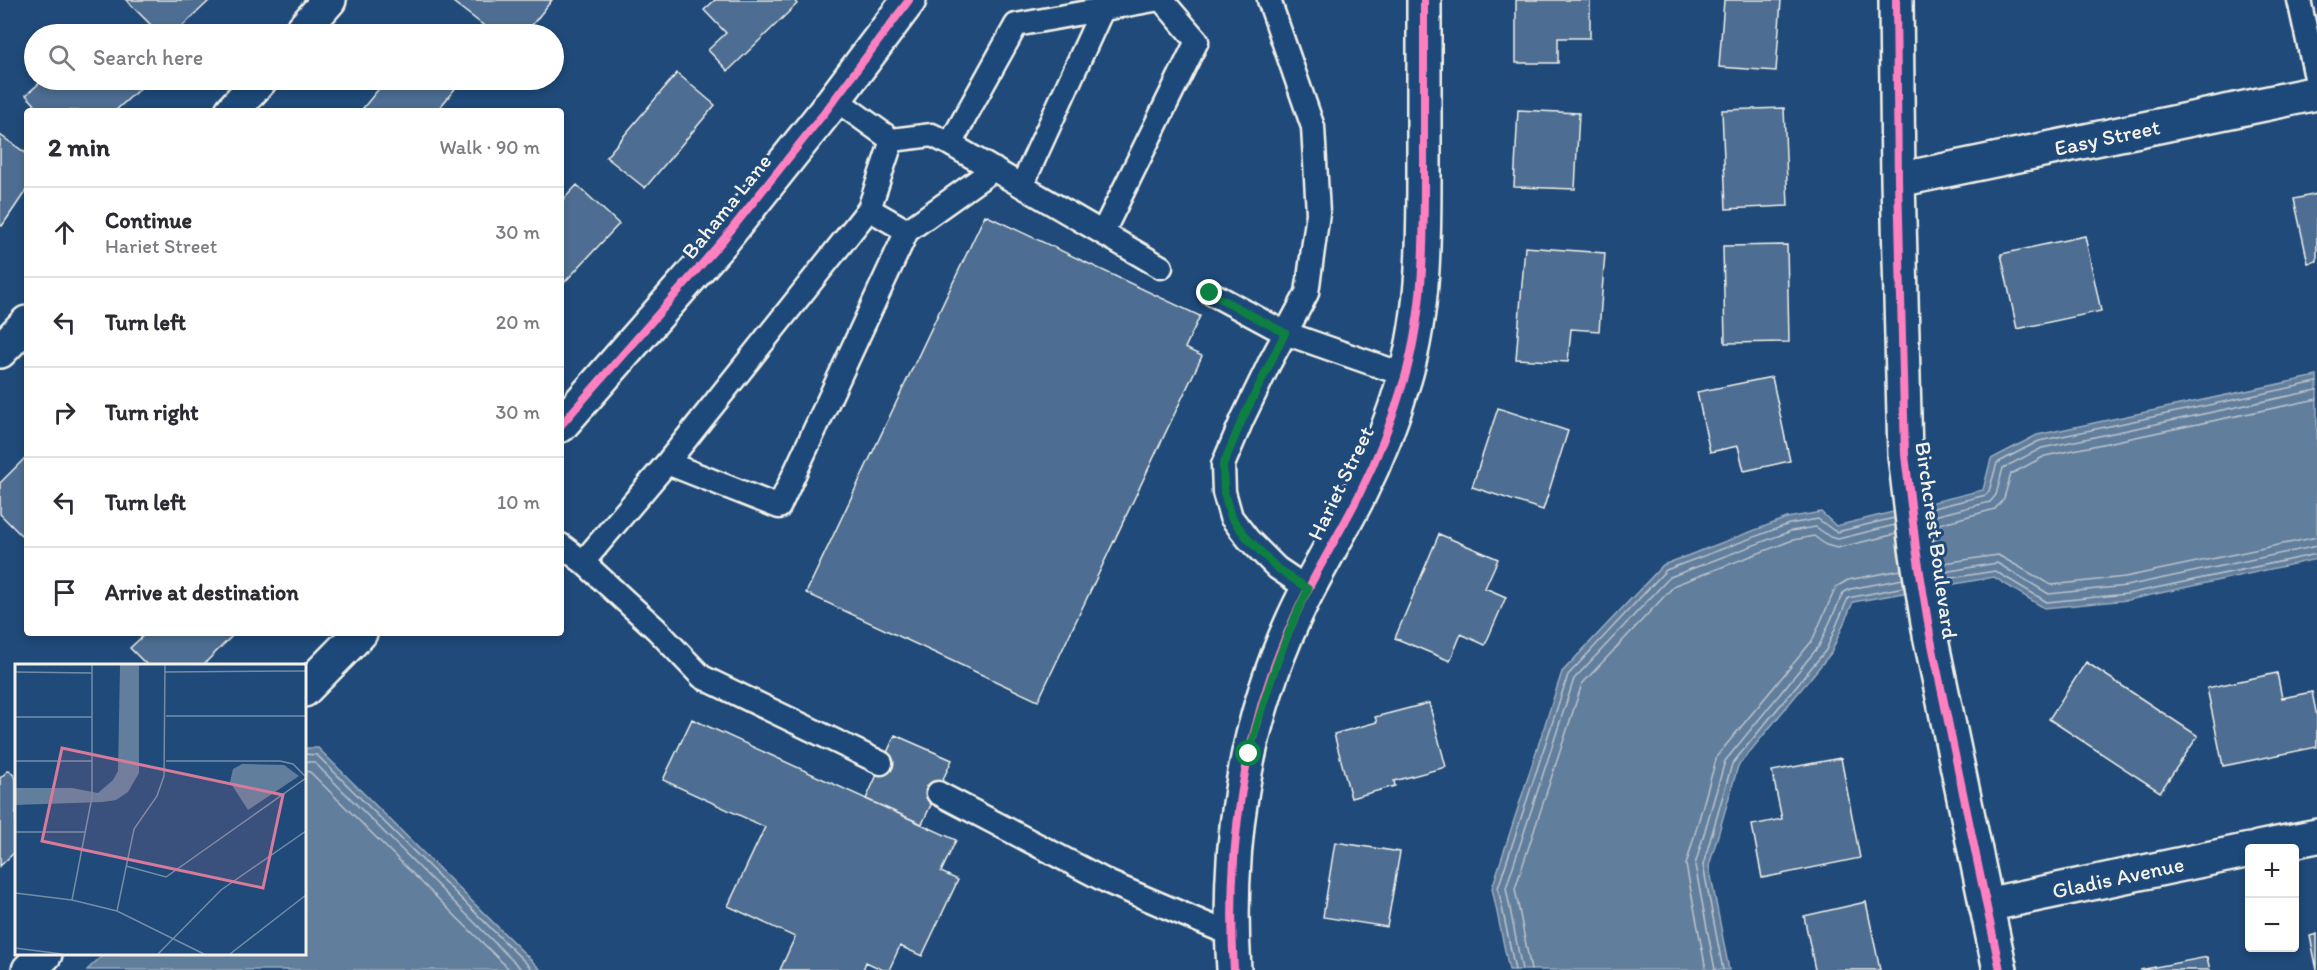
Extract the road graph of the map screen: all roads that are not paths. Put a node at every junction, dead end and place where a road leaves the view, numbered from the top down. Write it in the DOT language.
graph roads {
  1 [pos="329,0"];
  2 [pos="909,0"];
  3 [pos="1154,0"];
  4 [pos="1162,0"];
  5 [pos="1269,0"];
  6 [pos="1424,0"];
  7 [pos="1896,0"];
  8 [pos="2299,0"];
  9 [pos="1103,8"];
  10 [pos="308,24"];
  11 [pos="2317,82"];
  12 [pos="251,90"];
  13 [pos="2317,93"];
  14 [pos="835,99"];
  15 [pos="235,108"];
  16 [pos="892,140"];
  17 [pos="950,144"];
  18 [pos="994,169"];
  19 [pos="1898,180"];
  20 [pos="1022,185"];
  21 [pos="869,209"];
  22 [pos="907,231"];
  23 [pos="1103,232"];
  24 [pos="1161,267"];
  25 [pos="1210,293"];
  26 [pos="24,326"];
  27 [pos="1285,333"];
  28 [pos="0,351"];
  29 [pos="1405,375"];
  30 [pos="564,422"];
  31 [pos="667,463"];
  32 [pos="564,547"];
  33 [pos="583,562"];
  34 [pos="1308,589"];
  35 [pos="357,636"];
  36 [pos="306,688"];
  37 [pos="881,763"];
  38 [pos="938,793"];
  39 [pos="2317,836"];
  40 [pos="2281,844"];
  41 [pos="2245,851"];
  42 [pos="1986,905"];
  43 [pos="1232,935"];
  44 [pos="44,955"];
  45 [pos="29,970"];
  46 [pos="1234,970"];
  47 [pos="2000,970"];
  1 -- 10 [label="street"];
  2 -- 14 [label="street, Bahama Lane"];
  3 -- 9 [label="lane"];
  4 -- 23 [label="lane"];
  5 -- 27 [label="lane"];
  6 -- 29 [label="street, Hariet Street"];
  7 -- 19 [label="street, Birchcrest Boulevard"];
  8 -- 11 [label="lane"];
  9 -- 17 [label="lane"];
  9 -- 20 [label="lane"];
  12 -- 15 [label="street"];
  13 -- 19 [label="street, Easy Street"];
  14 -- 16 [label="lane"];
  14 -- 30 [label="street, Bahama Lane"];
  16 -- 17 [label="lane"];
  16 -- 21 [label="lane"];
  17 -- 18 [label="lane"];
  18 -- 20 [label="lane"];
  18 -- 22 [label="lane"];
  19 -- 42 [label="street, Birchcrest Boulevard"];
  20 -- 23 [label="lane"];
  21 -- 22 [label="lane"];
  21 -- 31 [label="lane"];
  22 -- 31 [label="lane"];
  23 -- 24 [label="lane"];
  25 -- 27 [label="lane"];
  26 -- 28 [label="street"];
  27 -- 29 [label="lane"];
  27 -- 34 [label="lane"];
  29 -- 34 [label="street, Hariet Street"];
  31 -- 33 [label="lane"];
  32 -- 33 [label="lane"];
  33 -- 37 [label="lane"];
  34 -- 43 [label="street, Hariet Street"];
  35 -- 36 [label="street"];
  38 -- 43 [label="lane"];
  39 -- 40 [label="street"];
  41 -- 42 [label="street, Gladis Avenue"];
  42 -- 47 [label="street, Birchcrest Boulevard"];
  43 -- 46 [label="street, Hariet Street"];
  44 -- 45 [label="street"];
}
